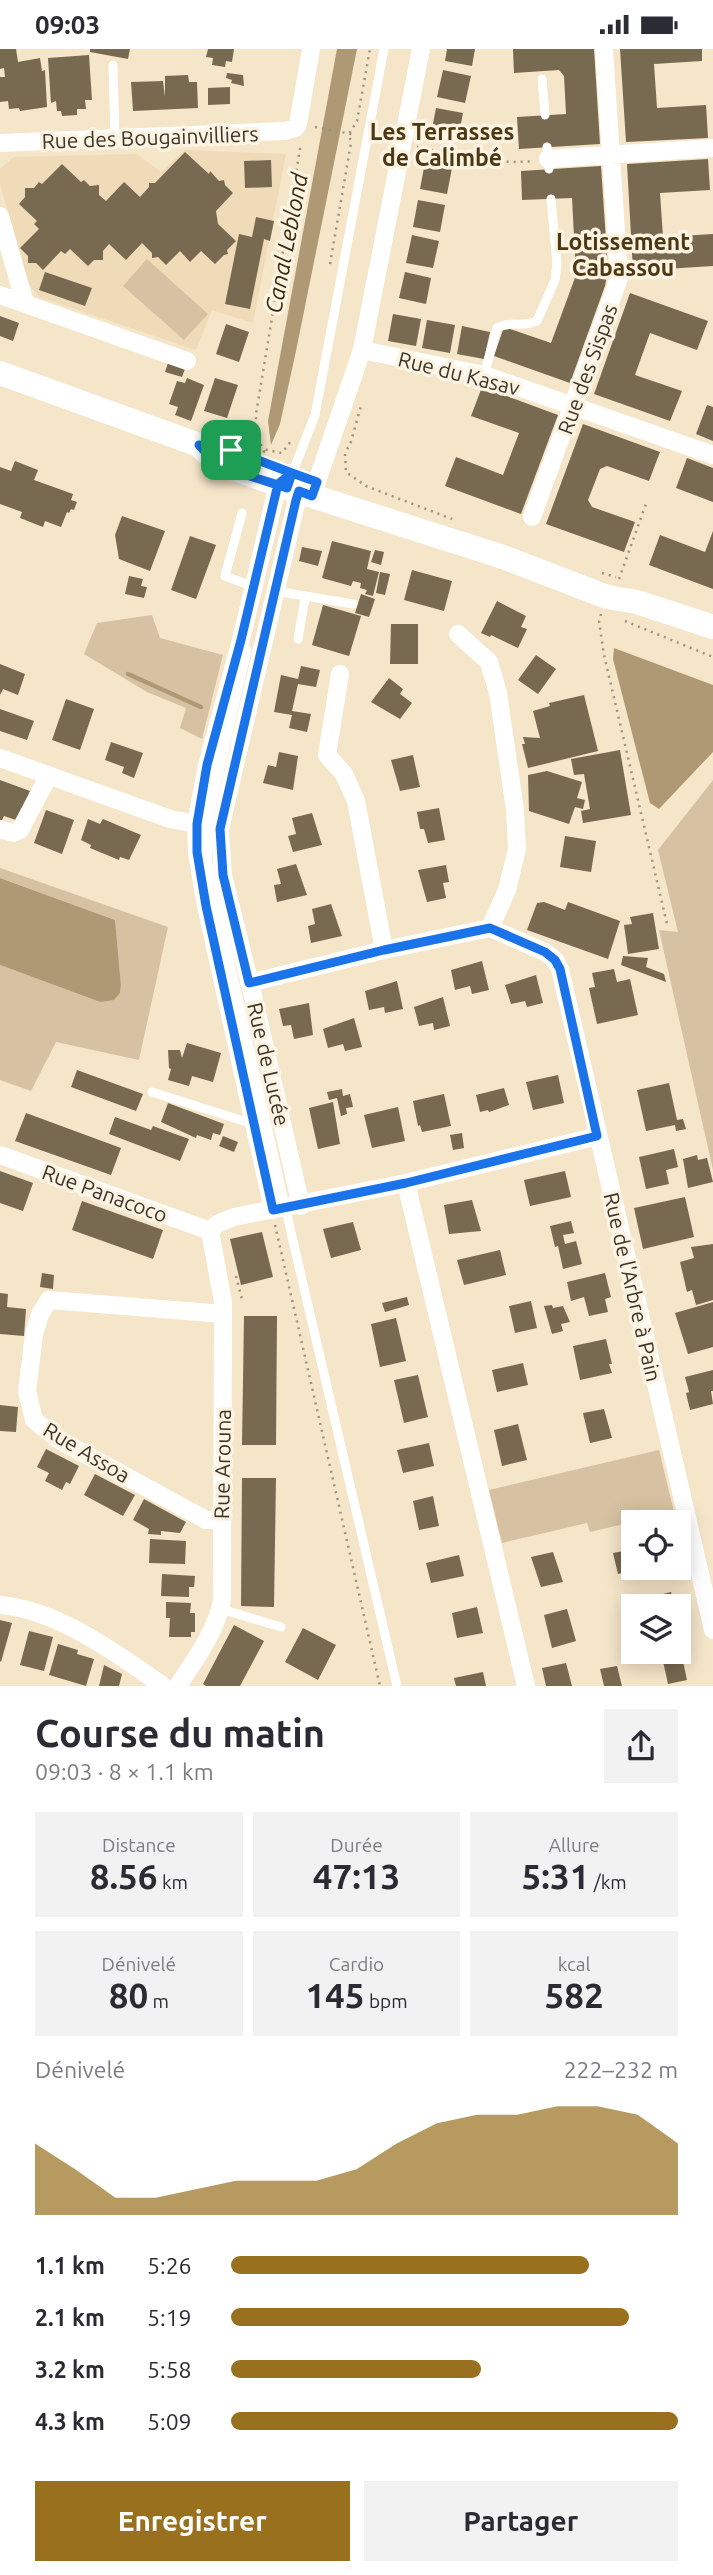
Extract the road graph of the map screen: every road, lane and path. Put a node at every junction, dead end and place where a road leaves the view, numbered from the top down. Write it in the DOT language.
graph roads {
  1 [pos="311,49"];
  2 [pos="370,49"];
  3 [pos="384,49"];
  4 [pos="421,49"];
  5 [pos="604,49"];
  6 [pos="113,65"];
  7 [pos="542,79"];
  8 [pos="545,115"];
  9 [pos="302,126"];
  10 [pos="348,133"];
  11 [pos="360,136"];
  12 [pos="115,138"];
  13 [pos="0,143"];
  14 [pos="410,146"];
  15 [pos="713,148"];
  16 [pos="611,155"];
  17 [pos="548,159"];
  18 [pos="551,199"];
  19 [pos="0,216"];
  20 [pos="329,272"];
  21 [pos="0,295"];
  22 [pos="25,303"];
  23 [pos="362,350"];
  24 [pos="187,361"];
  25 [pos="0,373"];
  26 [pos="484,375"];
  27 [pos="365,395"];
  28 [pos="574,406"];
  29 [pos="293,438"];
  30 [pos="199,445"];
  31 [pos="240,448"];
  32 [pos="264,451"];
  33 [pos="713,455"];
  34 [pos="297,486"];
  35 [pos="402,499"];
  36 [pos="647,501"];
  37 [pos="242,513"];
  38 [pos="532,517"];
  39 [pos="254,587"];
  40 [pos="613,588"];
  41 [pos="275,591"];
  42 [pos="305,598"];
  43 [pos="353,604"];
  44 [pos="620,619"];
  45 [pos="599,621"];
  46 [pos="713,627"];
  47 [pos="458,634"];
  48 [pos="298,639"];
  49 [pos="713,645"];
  50 [pos="713,657"];
  51 [pos="340,674"];
  52 [pos="0,758"];
  53 [pos="49,775"];
  54 [pos="208,827"];
  55 [pos="0,829"];
  56 [pos="667,925"];
  57 [pos="490,928"];
  58 [pos="384,950"];
  59 [pos="249,983"];
  60 [pos="152,1092"];
  61 [pos="253,1124"];
  62 [pos="597,1136"];
  63 [pos="0,1155"];
  64 [pos="406,1183"];
  65 [pos="281,1211"];
  66 [pos="210,1231"];
  67 [pos="223,1314"];
  68 [pos="221,1520"];
  69 [pos="0,1605"];
  70 [pos="221,1608"];
  71 [pos="281,1627"];
  72 [pos="713,1630"];
  73 [pos="163,1686"];
  74 [pos="178,1686"];
  75 [pos="380,1686"];
  76 [pos="397,1686"];
  77 [pos="526,1686"];
  1 -- 9 [label="street"];
  2 -- 10 [label="path"];
  3 -- 34 [label="lane"];
  4 -- 23 [label="street"];
  5 -- 16 [label="street, Rue des Sispas"];
  6 -- 12 [label="lane"];
  7 -- 8 [label="lane"];
  9 -- 10 [label="path"];
  9 -- 12 [label="street, Rue des Bougainvilliers"];
  9 -- 32 [label="path"];
  10 -- 11 [label="path"];
  10 -- 20 [label="path"];
  12 -- 13 [label="street, Rue des Bougainvilliers"];
  14 -- 17 [label="path"];
  15 -- 16 [label="street"];
  16 -- 17 [label="street"];
  16 -- 28 [label="street, Rue des Sispas"];
  18 -- 26 [label="lane"];
  19 -- 22 [label="street"];
  21 -- 22 [label="street"];
  22 -- 24 [label="street"];
  23 -- 26 [label="street, Rue du Kasav"];
  23 -- 34 [label="street"];
  25 -- 30 [label="main road"];
  26 -- 28 [label="street, Rue du Kasav"];
  27 -- 35 [label="path"];
  28 -- 33 [label="street, Rue du Kasav"];
  28 -- 38 [label="street, Rue des Sispas"];
  29 -- 32 [label="path"];
  30 -- 31 [label="main road"];
  30 -- 34 [label="main road"];
  31 -- 32 [label="path"];
  31 -- 34 [label="main road"];
  34 -- 39 [label="street"];
  34 -- 40 [label="main road"];
  34 -- 41 [label="street, Rue de Lucée"];
  34 -- 54 [label="lane"];
  36 -- 40 [label="path"];
  37 -- 39 [label="lane"];
  39 -- 54 [label="street"];
  40 -- 46 [label="main road"];
  40 -- 49 [label="main road"];
  41 -- 42 [label="lane"];
  41 -- 54 [label="street, Rue de Lucée"];
  42 -- 43 [label="lane"];
  42 -- 48 [label="lane"];
  44 -- 50 [label="path"];
  45 -- 56 [label="path"];
  47 -- 57 [label="street"];
  51 -- 58 [label="street"];
  52 -- 53 [label="street"];
  53 -- 54 [label="street"];
  53 -- 55 [label="street"];
  54 -- 59 [label="street, Rue de Lucée"];
  54 -- 61 [label="street"];
  54 -- 65 [label="lane"];
  57 -- 58 [label="street"];
  57 -- 62 [label="street, Rue de l'Arbre à Pain"];
  58 -- 59 [label="street"];
  59 -- 65 [label="street, Rue de Lucée"];
  60 -- 61 [label="lane"];
  61 -- 65 [label="street"];
  62 -- 64 [label="street"];
  62 -- 72 [label="street, Rue de l'Arbre à Pain"];
  63 -- 66 [label="street, Rue Panacoco"];
  64 -- 65 [label="street"];
  64 -- 77 [label="street"];
  65 -- 66 [label="street"];
  65 -- 75 [label="path"];
  65 -- 76 [label="lane"];
  66 -- 67 [label="street, Rue Arouna"];
  67 -- 68 [label="street, Rue Arouna"];
  67 -- 68 [label="street, Rue Assoa"];
  68 -- 70 [label="street, Rue Arouna"];
  69 -- 73 [label="street"];
  70 -- 71 [label="lane"];
  70 -- 74 [label="street, Rue Arouna"];
}
